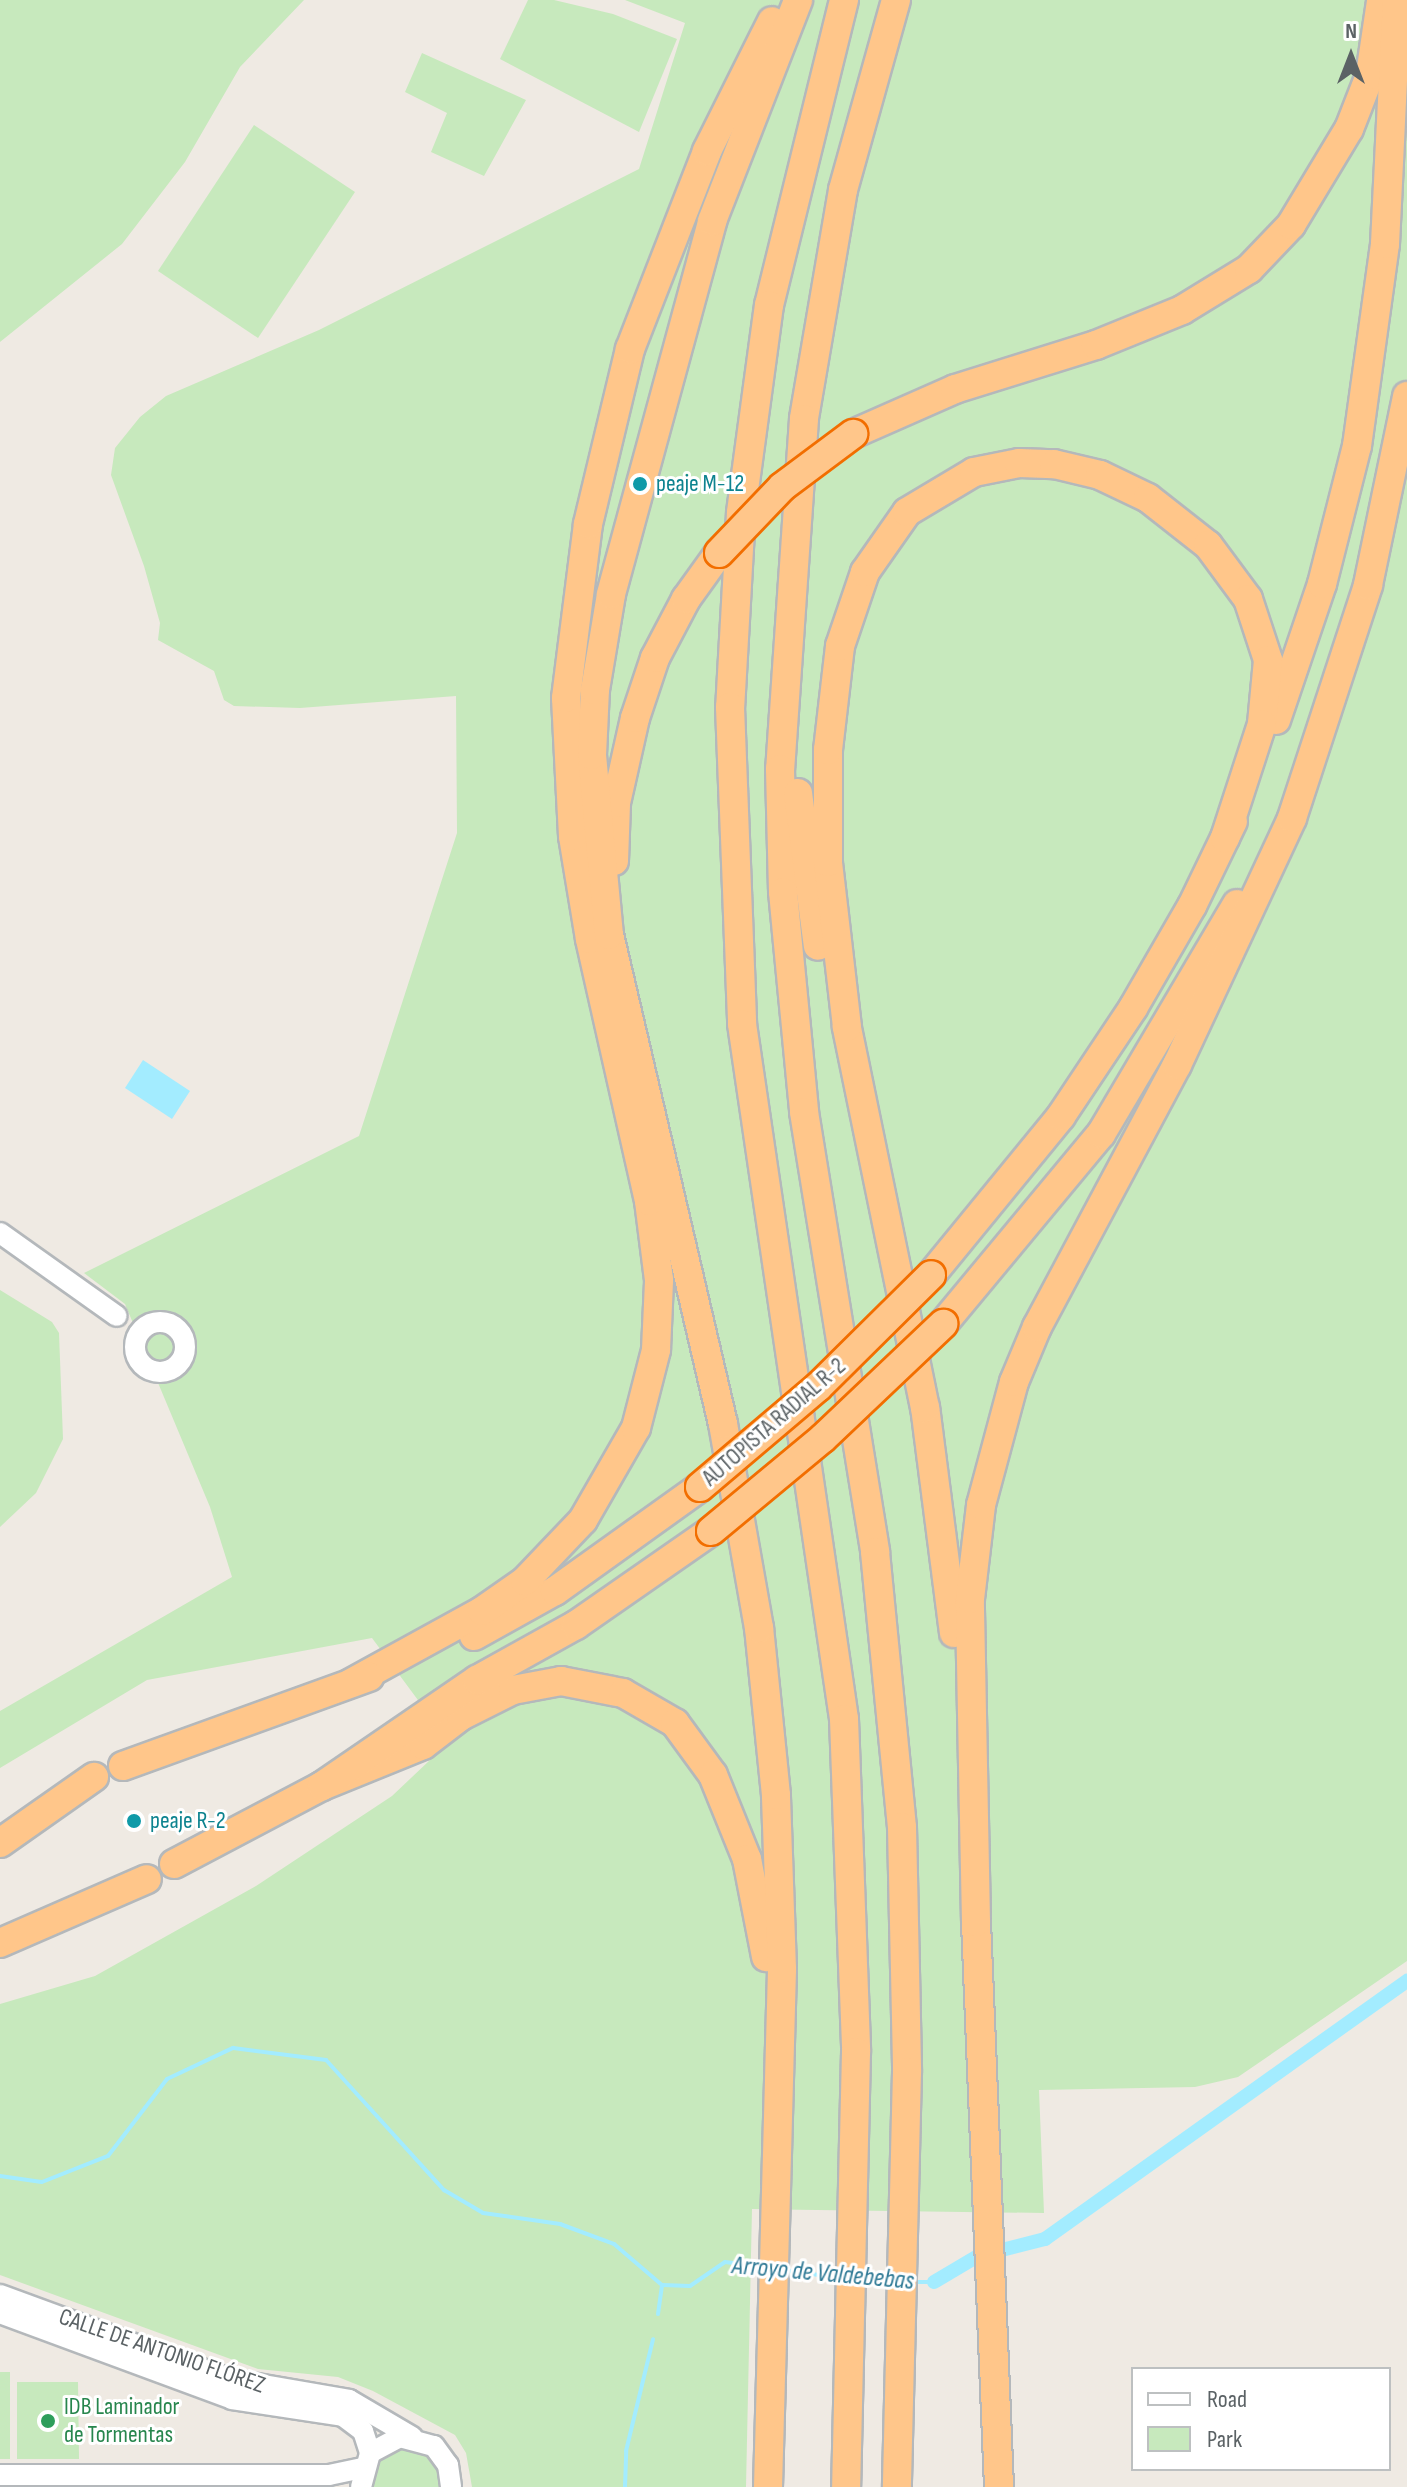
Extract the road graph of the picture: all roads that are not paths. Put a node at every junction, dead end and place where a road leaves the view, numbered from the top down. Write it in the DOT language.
graph roads {
  1 [pos="783,0"];
  2 [pos="798,0"];
  3 [pos="844,0"];
  4 [pos="896,0"];
  5 [pos="1381,0"];
  6 [pos="1397,0"];
  7 [pos="1407,396"];
  8 [pos="796,504"];
  9 [pos="1327,715"];
  10 [pos="1225,838"];
  11 [pos="637,1050"];
  12 [pos="0,1233"];
  13 [pos="893,1256"];
  14 [pos="117,1316"];
  15 [pos="150,1325"];
  16 [pos="136,1343"];
  17 [pos="351,1683"];
  18 [pos="123,1766"];
  19 [pos="94,1777"];
  20 [pos="322,1786"];
  21 [pos="0,1843"];
  22 [pos="174,1864"];
  23 [pos="147,1879"];
  24 [pos="976,1922"];
  25 [pos="0,1943"];
  26 [pos="778,2085"];
  27 [pos="0,2295"];
  28 [pos="0,2313"];
  29 [pos="412,2437"];
  30 [pos="364,2469"];
  31 [pos="0,2475"];
  32 [pos="451,2487"];
  33 [pos="768,2487"];
  34 [pos="846,2487"];
  35 [pos="897,2487"];
  36 [pos="999,2487"];
  1 -- 17 [label="highway"];
  2 -- 11 [label="highway"];
  3 -- 34 [label="highway"];
  4 -- 8 [label="highway"];
  5 -- 11 [label="highway, bridge"];
  6 -- 10 [label="highway"];
  7 -- 9 [label="highway"];
  8 -- 13 [label="highway"];
  8 -- 35 [label="highway"];
  9 -- 20 [label="highway, AUTOPISTA RADIAL R-2, bridge"];
  9 -- 24 [label="highway"];
  10 -- 13 [label="highway"];
  10 -- 17 [label="highway, AUTOPISTA RADIAL R-2, bridge"];
  11 -- 26 [label="highway"];
  12 -- 14 [label="street"];
  13 -- 24 [label="highway"];
  14 -- 15 [label="street"];
  14 -- 16 [label="street"];
  15 -- 16 [label="street"];
  15 -- 16 [label="street"];
  17 -- 18 [label="highway, AUTOPISTA RADIAL R-2"];
  19 -- 21 [label="highway"];
  20 -- 22 [label="highway, AUTOPISTA RADIAL R-2"];
  20 -- 26 [label="highway"];
  23 -- 25 [label="highway"];
  24 -- 36 [label="highway"];
  26 -- 33 [label="highway"];
  27 -- 29 [label="street, CALLE DE ANTONIO FLÓREZ"];
  28 -- 30 [label="street, CALLE DE ANTONIO FLÓREZ"];
  29 -- 30 [label="street"];
  29 -- 32 [label="street, CALLE DE ANTONIO FLÓREZ"];
  30 -- 31 [label="street"];
}
